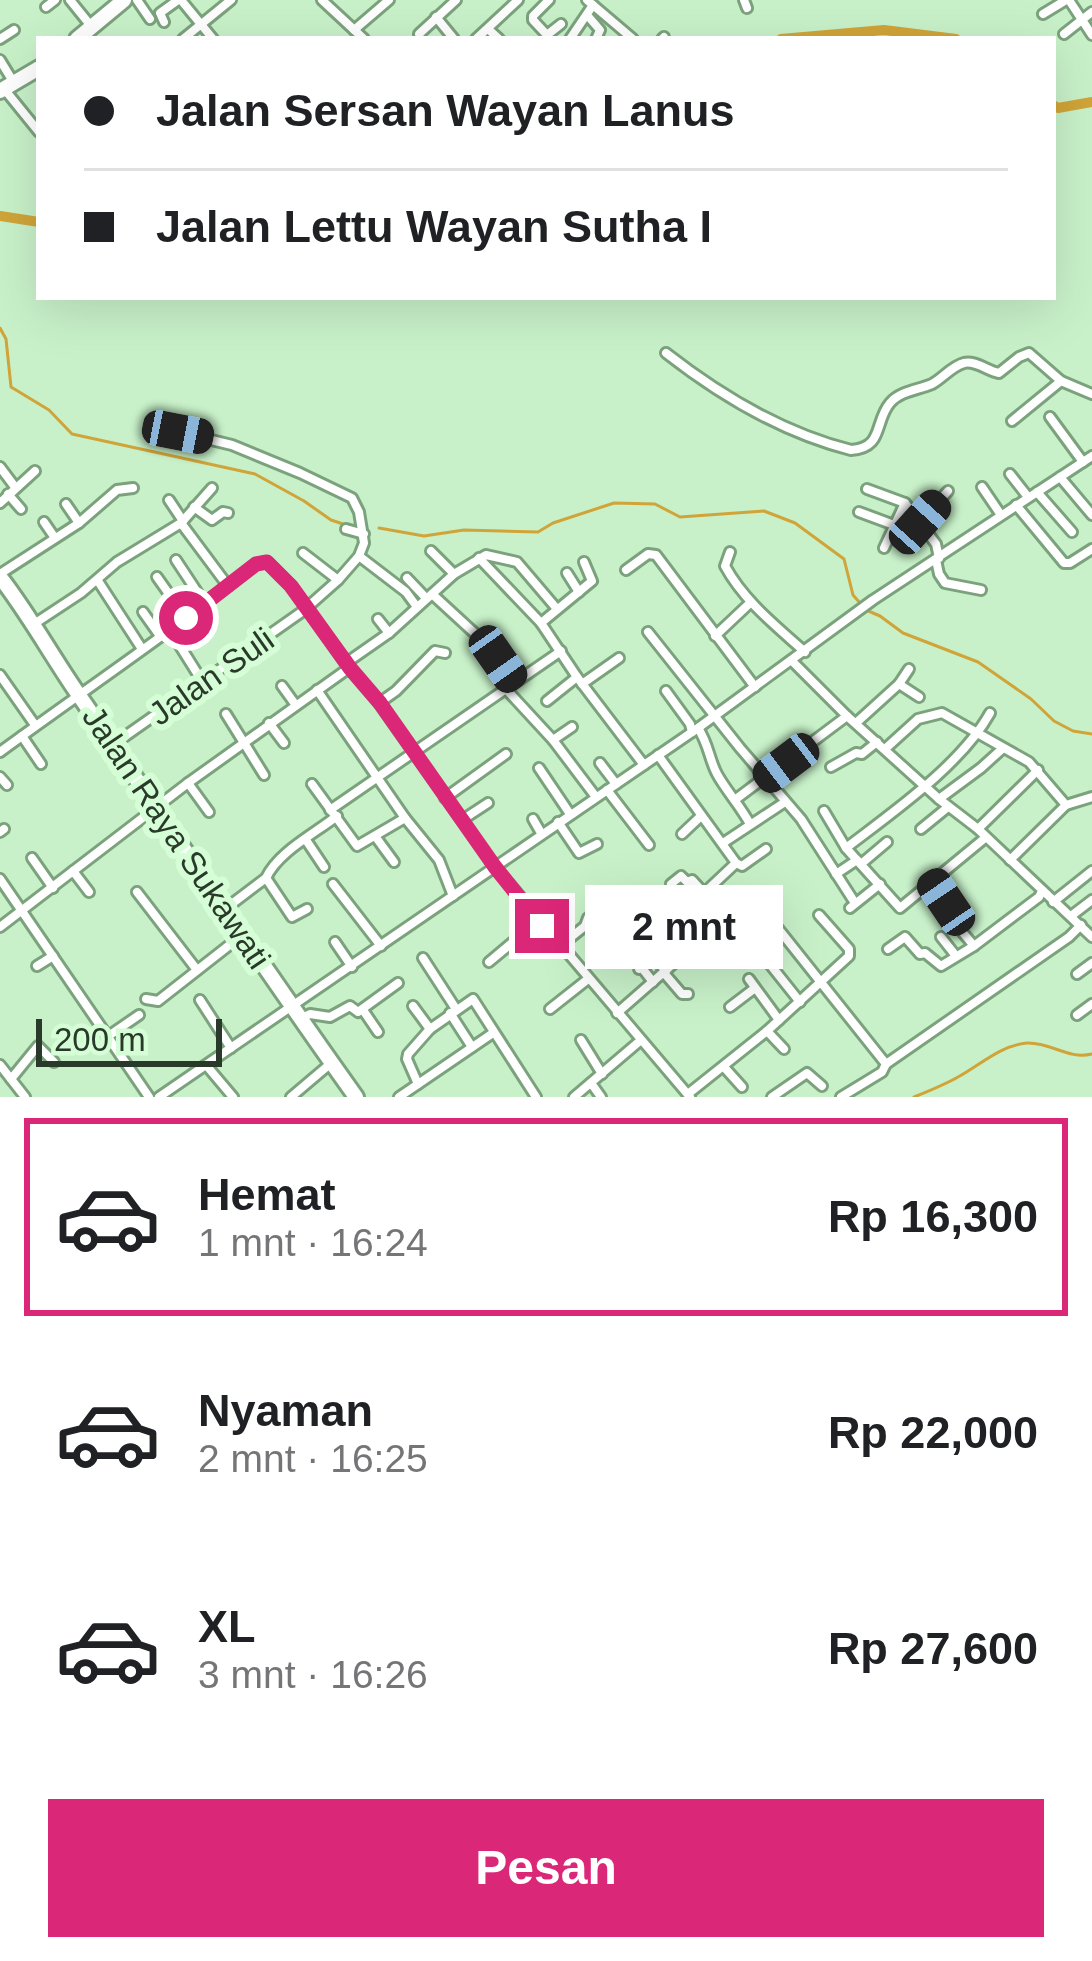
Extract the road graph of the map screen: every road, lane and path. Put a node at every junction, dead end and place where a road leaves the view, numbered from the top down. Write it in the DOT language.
graph roads {
  1 [pos="55,0"];
  2 [pos="70,0"];
  3 [pos="124,0"];
  4 [pos="137,0"];
  5 [pos="180,0"];
  6 [pos="230,0"];
  7 [pos="322,0"];
  8 [pos="389,0"];
  9 [pos="518,0"];
  10 [pos="549,0"];
  11 [pos="1067,0"];
  12 [pos="450,2"];
  13 [pos="590,2"];
  14 [pos="46,8"];
  15 [pos="1092,12"];
  16 [pos="1042,14"];
  17 [pos="587,16"];
  18 [pos="436,17"];
  19 [pos="150,19"];
  20 [pos="1082,20"];
  21 [pos="164,22"];
  22 [pos="561,24"];
  23 [pos="201,26"];
  24 [pos="488,28"];
  25 [pos="14,30"];
  26 [pos="354,30"];
  27 [pos="85,34"];
  28 [pos="1064,34"];
  29 [pos="1092,34"];
  30 [pos="187,36"];
  31 [pos="210,36"];
  32 [pos="361,36"];
  33 [pos="419,36"];
  34 [pos="452,36"];
  35 [pos="479,36"];
  36 [pos="497,36"];
  37 [pos="572,36"];
  38 [pos="598,36"];
  39 [pos="630,36"];
  40 [pos="0,39"];
  41 [pos="0,60"];
  42 [pos="36,70"];
  43 [pos="6,87"];
  44 [pos="36,128"];
  45 [pos="666,353"];
  46 [pos="1061,381"];
  47 [pos="1092,394"];
  48 [pos="1050,417"];
  49 [pos="1012,421"];
  50 [pos="174,438"];
  51 [pos="1088,459"];
  52 [pos="0,467"];
  53 [pos="35,471"];
  54 [pos="1010,474"];
  55 [pos="1060,477"];
  56 [pos="982,487"];
  57 [pos="133,488"];
  58 [pos="212,488"];
  59 [pos="867,489"];
  60 [pos="12,491"];
  61 [pos="948,491"];
  62 [pos="1032,495"];
  63 [pos="169,500"];
  64 [pos="0,503"];
  65 [pos="905,503"];
  66 [pos="66,504"];
  67 [pos="1016,506"];
  68 [pos="194,507"];
  69 [pos="21,508"];
  70 [pos="859,512"];
  71 [pos="228,513"];
  72 [pos="1001,515"];
  73 [pos="1092,515"];
  74 [pos="44,522"];
  75 [pos="182,522"];
  76 [pos="920,522"];
  77 [pos="79,523"];
  78 [pos="894,525"];
  79 [pos="346,529"];
  80 [pos="1072,532"];
  81 [pos="364,534"];
  82 [pos="55,538"];
  83 [pos="884,548"];
  84 [pos="1092,549"];
  85 [pos="431,551"];
  86 [pos="730,552"];
  87 [pos="303,554"];
  88 [pos="359,556"];
  89 [pos="479,558"];
  90 [pos="937,559"];
  91 [pos="176,560"];
  92 [pos="584,562"];
  93 [pos="626,570"];
  94 [pos="567,573"];
  95 [pos="454,574"];
  96 [pos="0,577"];
  97 [pos="157,578"];
  98 [pos="407,578"];
  99 [pos="338,580"];
  100 [pos="98,581"];
  101 [pos="228,586"];
  102 [pos="981,590"];
  103 [pos="579,592"];
  104 [pos="429,596"];
  105 [pos="751,603"];
  106 [pos="205,604"];
  107 [pos="417,607"];
  108 [pos="308,608"];
  109 [pos="557,609"];
  110 [pos="143,612"];
  111 [pos="186,618"];
  112 [pos="378,619"];
  113 [pos="541,622"];
  114 [pos="34,624"];
  115 [pos="170,630"];
  116 [pos="648,632"];
  117 [pos="389,633"];
  118 [pos="160,636"];
  119 [pos="715,636"];
  120 [pos="142,649"];
  121 [pos="561,652"];
  122 [pos="805,652"];
  123 [pos="445,653"];
  124 [pos="619,658"];
  125 [pos="793,661"];
  126 [pos="348,665"];
  127 [pos="909,669"];
  128 [pos="0,675"];
  129 [pos="202,681"];
  130 [pos="579,681"];
  131 [pos="899,684"];
  132 [pos="510,685"];
  133 [pos="282,686"];
  134 [pos="755,687"];
  135 [pos="317,689"];
  136 [pos="666,691"];
  137 [pos="78,694"];
  138 [pos="920,698"];
  139 [pos="547,700"];
  140 [pos="380,703"];
  141 [pos="296,704"];
  142 [pos="990,713"];
  143 [pos="226,714"];
  144 [pos="715,716"];
  145 [pos="847,716"];
  146 [pos="269,723"];
  147 [pos="856,723"];
  148 [pos="35,725"];
  149 [pos="572,728"];
  150 [pos="695,730"];
  151 [pos="980,732"];
  152 [pos="22,736"];
  153 [pos="554,740"];
  154 [pos="284,742"];
  155 [pos="245,743"];
  156 [pos="114,744"];
  157 [pos="881,746"];
  158 [pos="1003,748"];
  159 [pos="1,749"];
  160 [pos="413,752"];
  161 [pos="506,754"];
  162 [pos="658,755"];
  163 [pos="600,763"];
  164 [pos="41,764"];
  165 [pos="644,765"];
  166 [pos="831,767"];
  167 [pos="539,768"];
  168 [pos="1038,770"];
  169 [pos="264,775"];
  170 [pos="378,778"];
  171 [pos="766,778"];
  172 [pos="188,783"];
  173 [pos="313,784"];
  174 [pos="925,784"];
  175 [pos="611,787"];
  176 [pos="1092,797"];
  177 [pos="445,798"];
  178 [pos="596,798"];
  179 [pos="736,799"];
  180 [pos="939,799"];
  181 [pos="785,802"];
  182 [pos="488,803"];
  183 [pos="1066,805"];
  184 [pos="948,806"];
  185 [pos="157,807"];
  186 [pos="824,811"];
  187 [pos="209,812"];
  188 [pos="334,813"];
  189 [pos="570,814"];
  190 [pos="701,816"];
  191 [pos="405,818"];
  192 [pos="533,819"];
  193 [pos="461,820"];
  194 [pos="558,822"];
  195 [pos="750,824"];
  196 [pos="921,829"];
  197 [pos="978,829"];
  198 [pos="541,833"];
  199 [pos="682,834"];
  200 [pos="375,836"];
  201 [pos="985,838"];
  202 [pos="306,840"];
  203 [pos="887,842"];
  204 [pos="723,843"];
  205 [pos="597,844"];
  206 [pos="649,845"];
  207 [pos="846,848"];
  208 [pos="766,850"];
  209 [pos="32,858"];
  210 [pos="1010,860"];
  211 [pos="394,862"];
  212 [pos="859,862"];
  213 [pos="736,863"];
  214 [pos="324,866"];
  215 [pos="495,867"];
  216 [pos="1092,871"];
  217 [pos="73,872"];
  218 [pos="836,874"];
  219 [pos="266,878"];
  220 [pos="0,879"];
  221 [pos="932,881"];
  222 [pos="333,884"];
  223 [pos="671,884"];
  224 [pos="880,884"];
  225 [pos="52,888"];
  226 [pos="1042,891"];
  227 [pos="89,892"];
  228 [pos="137,892"];
  229 [pos="704,893"];
  230 [pos="453,896"];
  231 [pos="1092,900"];
  232 [pos="946,902"];
  233 [pos="1053,902"];
  234 [pos="307,909"];
  235 [pos="225,910"];
  236 [pos="23,911"];
  237 [pos="686,911"];
  238 [pos="819,916"];
  239 [pos="1071,916"];
  240 [pos="728,920"];
  241 [pos="538,921"];
  242 [pos="1081,925"];
  243 [pos="0,927"];
  244 [pos="959,928"];
  245 [pos="713,929"];
  246 [pos="242,935"];
  247 [pos="1092,937"];
  248 [pos="941,938"];
  249 [pos="335,943"];
  250 [pos="381,946"];
  251 [pos="560,946"];
  252 [pos="974,946"];
  253 [pos="888,949"];
  254 [pos="647,950"];
  255 [pos="53,956"];
  256 [pos="956,956"];
  257 [pos="423,958"];
  258 [pos="735,958"];
  259 [pos="765,958"];
  260 [pos="488,962"];
  261 [pos="1092,963"];
  262 [pos="37,966"];
  263 [pos="352,967"];
  264 [pos="639,969"];
  265 [pos="197,970"];
  266 [pos="665,972"];
  267 [pos="1077,974"];
  268 [pos="588,979"];
  269 [pos="820,981"];
  270 [pos="653,982"];
  271 [pos="398,983"];
  272 [pos="688,994"];
  273 [pos="146,999"];
  274 [pos="200,1000"];
  275 [pos="800,1001"];
  276 [pos="1092,1004"];
  277 [pos="412,1006"];
  278 [pos="730,1007"];
  279 [pos="550,1009"];
  280 [pos="362,1010"];
  281 [pos="453,1011"];
  282 [pos="617,1012"];
  283 [pos="297,1013"];
  284 [pos="139,1015"];
  285 [pos="1077,1016"];
  286 [pos="779,1020"];
  287 [pos="430,1029"];
  288 [pos="767,1030"];
  289 [pos="378,1032"];
  290 [pos="493,1033"];
  291 [pos="107,1036"];
  292 [pos="581,1040"];
  293 [pos="641,1040"];
  294 [pos="472,1047"];
  295 [pos="231,1048"];
  296 [pos="784,1049"];
  297 [pos="54,1062"];
  298 [pos="332,1064"];
  299 [pos="886,1064"];
  300 [pos="206,1065"];
  301 [pos="0,1066"];
  302 [pos="724,1067"];
  303 [pos="602,1074"];
  304 [pos="14,1083"];
  305 [pos="591,1083"];
  306 [pos="418,1084"];
  307 [pos="822,1086"];
  308 [pos="742,1087"];
  309 [pos="689,1096"];
  310 [pos="4,1097"];
  311 [pos="25,1097"];
  312 [pos="149,1097"];
  313 [pos="159,1097"];
  314 [pos="233,1097"];
  315 [pos="291,1097"];
  316 [pos="356,1097"];
  317 [pos="398,1097"];
  318 [pos="536,1097"];
  319 [pos="574,1097"];
  320 [pos="602,1097"];
  321 [pos="772,1097"];
  322 [pos="841,1097"];
  1 -- 14 [label="street"];
  2 -- 27 [label="street"];
  3 -- 27 [label="highway"];
  4 -- 19 [label="street"];
  5 -- 21 [label="street"];
  5 -- 23 [label="street"];
  6 -- 23 [label="street"];
  7 -- 26 [label="street"];
  8 -- 26 [label="street"];
  9 -- 24 [label="street"];
  10 -- 22 [label="street"];
  11 -- 16 [label="street"];
  11 -- 20 [label="street"];
  12 -- 18 [label="street"];
  13 -- 17 [label="street"];
  13 -- 39 [label="street"];
  15 -- 20 [label="street"];
  17 -- 37 [label="street"];
  17 -- 38 [label="street"];
  18 -- 33 [label="street"];
  18 -- 34 [label="street"];
  20 -- 28 [label="street"];
  20 -- 29 [label="street"];
  23 -- 30 [label="street"];
  23 -- 31 [label="street"];
  24 -- 35 [label="street"];
  24 -- 36 [label="street"];
  25 -- 40 [label="street"];
  26 -- 32 [label="street"];
  41 -- 43 [label="street"];
  42 -- 43 [label="highway"];
  43 -- 44 [label="street"];
  45 -- 46 [label="street"];
  46 -- 47 [label="street"];
  46 -- 49 [label="street"];
  48 -- 51 [label="street"];
  50 -- 81 [label="street"];
  51 -- 55 [label="street"];
  52 -- 60 [label="street"];
  53 -- 60 [label="street"];
  54 -- 62 [label="street"];
  55 -- 62 [label="street"];
  55 -- 73 [label="street"];
  56 -- 72 [label="street"];
  57 -- 77 [label="street"];
  58 -- 68 [label="street"];
  59 -- 65 [label="street"];
  60 -- 64 [label="street"];
  60 -- 69 [label="street"];
  61 -- 76 [label="street"];
  62 -- 67 [label="street"];
  62 -- 80 [label="street"];
  63 -- 75 [label="street"];
  65 -- 76 [label="street"];
  65 -- 78 [label="street"];
  66 -- 77 [label="street"];
  67 -- 72 [label="street"];
  67 -- 84 [label="street"];
  68 -- 71 [label="street"];
  68 -- 75 [label="street"];
  70 -- 78 [label="street"];
  72 -- 90 [label="street"];
  74 -- 82 [label="street"];
  75 -- 100 [label="street"];
  75 -- 101 [label="street"];
  76 -- 90 [label="street"];
  77 -- 82 [label="street"];
  78 -- 83 [label="street"];
  79 -- 81 [label="street"];
  81 -- 88 [label="street"];
  82 -- 96 [label="street"];
  85 -- 95 [label="street"];
  86 -- 105 [label="street"];
  87 -- 99 [label="street"];
  88 -- 99 [label="street, Jalan Suli"];
  88 -- 107 [label="street"];
  89 -- 95 [label="street"];
  89 -- 109 [label="street"];
  89 -- 113 [label="street"];
  90 -- 102 [label="street"];
  90 -- 122 [label="street"];
  91 -- 106 [label="street"];
  92 -- 103 [label="street"];
  93 -- 119 [label="street"];
  94 -- 103 [label="street"];
  95 -- 104 [label="street"];
  96 -- 114 [label="highway, Jalan Raya Sukawati"];
  97 -- 111 [label="street"];
  98 -- 104 [label="street"];
  99 -- 108 [label="street, Jalan Suli"];
  100 -- 114 [label="street"];
  100 -- 120 [label="street"];
  101 -- 106 [label="street"];
  101 -- 108 [label="street"];
  103 -- 109 [label="street"];
  104 -- 107 [label="street"];
  104 -- 132 [label="street"];
  105 -- 119 [label="street"];
  105 -- 122 [label="street"];
  106 -- 111 [label="street"];
  107 -- 117 [label="street"];
  108 -- 126 [label="street"];
  108 -- 129 [label="street, Jalan Suli"];
  109 -- 113 [label="street"];
  110 -- 118 [label="street"];
  111 -- 115 [label="street"];
  112 -- 117 [label="street"];
  113 -- 121 [label="street"];
  114 -- 137 [label="highway, Jalan Raya Sukawati"];
  115 -- 118 [label="street"];
  115 -- 129 [label="street"];
  116 -- 144 [label="street"];
  117 -- 126 [label="street"];
  118 -- 120 [label="street"];
  119 -- 134 [label="street"];
  120 -- 137 [label="street"];
  121 -- 130 [label="street"];
  121 -- 132 [label="street"];
  122 -- 125 [label="street"];
  123 -- 140 [label="street"];
  124 -- 130 [label="street"];
  125 -- 134 [label="street"];
  125 -- 145 [label="street"];
  126 -- 135 [label="street"];
  126 -- 140 [label="street"];
  127 -- 131 [label="street"];
  128 -- 148 [label="street"];
  129 -- 156 [label="street, Jalan Suli"];
  130 -- 139 [label="street"];
  130 -- 165 [label="street"];
  131 -- 138 [label="street"];
  131 -- 147 [label="street"];
  132 -- 153 [label="street"];
  132 -- 160 [label="street"];
  133 -- 141 [label="street"];
  134 -- 144 [label="street"];
  135 -- 141 [label="street"];
  135 -- 170 [label="street"];
  136 -- 150 [label="street"];
  137 -- 148 [label="street"];
  137 -- 156 [label="highway, Jalan Raya Sukawati"];
  140 -- 160 [label="street"];
  141 -- 146 [label="street"];
  142 -- 151 [label="street"];
  143 -- 155 [label="street"];
  144 -- 150 [label="street"];
  144 -- 171 [label="street"];
  145 -- 147 [label="street"];
  145 -- 171 [label="street"];
  146 -- 154 [label="street"];
  146 -- 155 [label="street"];
  147 -- 157 [label="street"];
  148 -- 152 [label="street"];
  149 -- 153 [label="street"];
  150 -- 162 [label="street"];
  150 -- 179 [label="street"];
  151 -- 157 [label="street"];
  151 -- 158 [label="street"];
  151 -- 174 [label="street"];
  152 -- 159 [label="street"];
  152 -- 164 [label="street"];
  153 -- 178 [label="street"];
  155 -- 169 [label="street"];
  155 -- 172 [label="street"];
  156 -- 185 [label="highway, Jalan Raya Sukawati"];
  157 -- 166 [label="street"];
  157 -- 174 [label="street"];
  158 -- 168 [label="street"];
  158 -- 180 [label="street"];
  160 -- 170 [label="street"];
  160 -- 177 [label="street"];
  161 -- 177 [label="street"];
  162 -- 165 [label="street"];
  162 -- 190 [label="street"];
  163 -- 175 [label="street"];
  165 -- 175 [label="street"];
  167 -- 189 [label="street"];
  168 -- 183 [label="street"];
  168 -- 197 [label="street"];
  170 -- 188 [label="street"];
  170 -- 191 [label="street"];
  171 -- 179 [label="street"];
  171 -- 181 [label="street"];
  172 -- 185 [label="street"];
  172 -- 187 [label="street"];
  173 -- 188 [label="street"];
  174 -- 180 [label="street"];
  174 -- 207 [label="street"];
  175 -- 178 [label="street"];
  175 -- 206 [label="street"];
  176 -- 183 [label="street"];
  177 -- 193 [label="street"];
  178 -- 189 [label="street"];
  179 -- 195 [label="street"];
  180 -- 184 [label="street"];
  181 -- 195 [label="street"];
  181 -- 218 [label="street"];
  182 -- 193 [label="street"];
  183 -- 210 [label="street"];
  184 -- 196 [label="street"];
  184 -- 197 [label="street"];
  185 -- 217 [label="street"];
  185 -- 235 [label="highway, Jalan Raya Sukawati"];
  186 -- 207 [label="street"];
  188 -- 200 [label="street"];
  188 -- 202 [label="street"];
  189 -- 194 [label="street"];
  190 -- 199 [label="street"];
  190 -- 204 [label="street"];
  191 -- 200 [label="street"];
  191 -- 230 [label="street"];
  192 -- 198 [label="street"];
  193 -- 215 [label="street"];
  194 -- 198 [label="street"];
  194 -- 205 [label="street"];
  195 -- 204 [label="street"];
  197 -- 201 [label="street"];
  198 -- 215 [label="street"];
  200 -- 211 [label="street"];
  201 -- 210 [label="street"];
  201 -- 221 [label="street"];
  202 -- 214 [label="street"];
  202 -- 219 [label="street"];
  203 -- 212 [label="street"];
  204 -- 213 [label="street"];
  207 -- 212 [label="street"];
  208 -- 213 [label="street"];
  209 -- 225 [label="street"];
  210 -- 226 [label="street"];
  212 -- 218 [label="street"];
  212 -- 224 [label="street"];
  213 -- 229 [label="street"];
  215 -- 230 [label="street"];
  215 -- 241 [label="street"];
  216 -- 233 [label="street"];
  217 -- 225 [label="street"];
  217 -- 227 [label="street"];
  218 -- 224 [label="street"];
  219 -- 234 [label="street"];
  219 -- 235 [label="street"];
  220 -- 236 [label="street"];
  221 -- 224 [label="street"];
  221 -- 232 [label="street"];
  222 -- 250 [label="street"];
  223 -- 229 [label="street"];
  225 -- 236 [label="street"];
  226 -- 233 [label="street"];
  226 -- 252 [label="street"];
  228 -- 265 [label="street"];
  229 -- 237 [label="street"];
  230 -- 250 [label="street"];
  231 -- 239 [label="street"];
  233 -- 239 [label="street"];
  235 -- 246 [label="highway, Jalan Raya Sukawati"];
  236 -- 243 [label="street"];
  236 -- 255 [label="street"];
  237 -- 245 [label="street"];
  237 -- 251 [label="street"];
  238 -- 269 [label="street"];
  239 -- 242 [label="street"];
  240 -- 245 [label="street"];
  240 -- 258 [label="street"];
  240 -- 269 [label="street"];
  241 -- 251 [label="street"];
  241 -- 260 [label="street"];
  242 -- 247 [label="street"];
  242 -- 299 [label="street"];
  244 -- 252 [label="street"];
  245 -- 266 [label="street"];
  246 -- 265 [label="street"];
  246 -- 283 [label="highway, Jalan Raya Sukawati"];
  248 -- 256 [label="street"];
  249 -- 263 [label="street"];
  250 -- 263 [label="street"];
  251 -- 268 [label="street"];
  252 -- 256 [label="street"];
  253 -- 256 [label="street"];
  254 -- 266 [label="street"];
  255 -- 262 [label="street"];
  255 -- 291 [label="street"];
  257 -- 281 [label="street"];
  259 -- 275 [label="street"];
  261 -- 267 [label="street"];
  263 -- 283 [label="street"];
  264 -- 270 [label="street"];
  265 -- 273 [label="street"];
  266 -- 270 [label="street"];
  266 -- 272 [label="street"];
  268 -- 279 [label="street"];
  268 -- 282 [label="street"];
  269 -- 275 [label="street"];
  269 -- 299 [label="street"];
  270 -- 282 [label="street"];
  271 -- 280 [label="street"];
  274 -- 295 [label="street"];
  275 -- 286 [label="street"];
  276 -- 285 [label="street"];
  277 -- 287 [label="street"];
  278 -- 286 [label="street"];
  280 -- 283 [label="street"];
  280 -- 289 [label="street"];
  281 -- 287 [label="street"];
  281 -- 290 [label="street"];
  281 -- 294 [label="street"];
  282 -- 293 [label="street"];
  283 -- 295 [label="street"];
  283 -- 298 [label="highway, Jalan Raya Sukawati"];
  284 -- 291 [label="street"];
  286 -- 288 [label="street"];
  287 -- 306 [label="street"];
  288 -- 296 [label="street"];
  288 -- 302 [label="street"];
  290 -- 294 [label="street"];
  290 -- 318 [label="street"];
  291 -- 312 [label="street"];
  292 -- 303 [label="street"];
  293 -- 303 [label="street"];
  293 -- 309 [label="street"];
  294 -- 306 [label="street"];
  295 -- 300 [label="street"];
  297 -- 304 [label="street"];
  298 -- 315 [label="street"];
  298 -- 316 [label="highway, Jalan Raya Sukawati"];
  299 -- 322 [label="street"];
  300 -- 313 [label="street"];
  300 -- 314 [label="street"];
  301 -- 304 [label="street"];
  302 -- 308 [label="street"];
  302 -- 309 [label="street"];
  303 -- 305 [label="street"];
  304 -- 310 [label="street"];
  304 -- 311 [label="street"];
  305 -- 319 [label="street"];
  305 -- 320 [label="street"];
  306 -- 317 [label="street"];
  307 -- 321 [label="street"];
}
